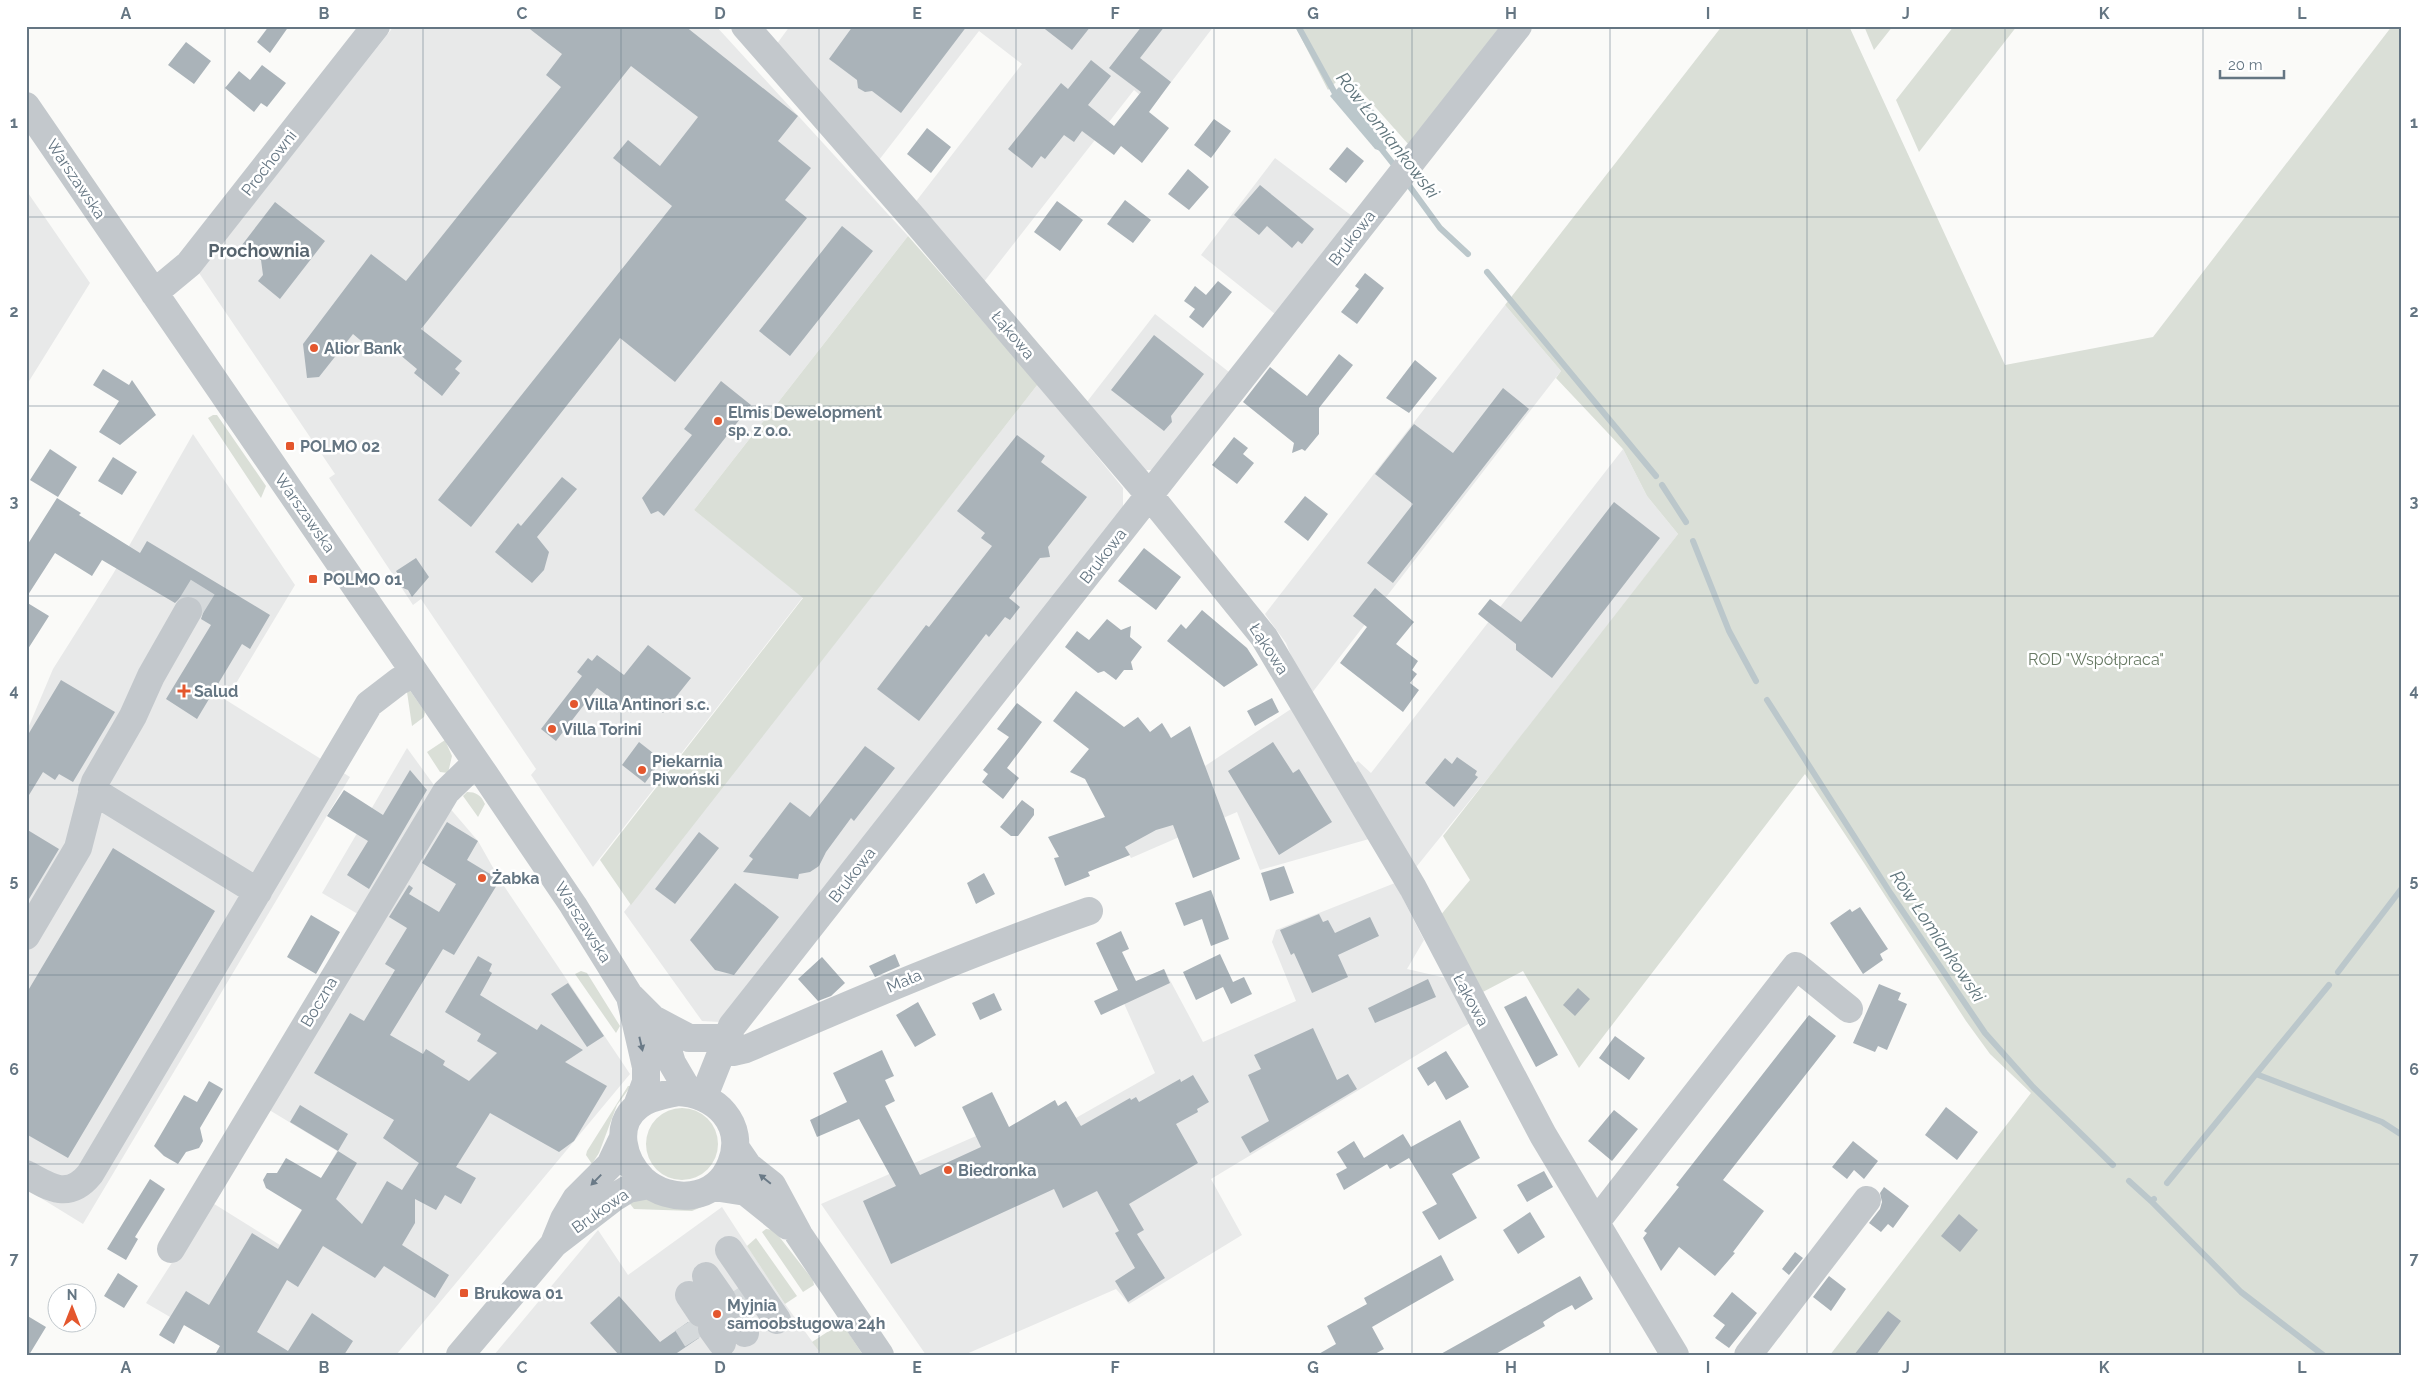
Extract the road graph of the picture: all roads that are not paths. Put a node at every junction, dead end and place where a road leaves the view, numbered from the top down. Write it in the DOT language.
graph roads {
  1 [pos="376,26"];
  2 [pos="745,26"];
  3 [pos="1518,26"];
  4 [pos="26,106"];
  5 [pos="154,293"];
  6 [pos="1150,496"];
  7 [pos="188,612"];
  8 [pos="415,673"];
  9 [pos="476,763"];
  10 [pos="92,790"];
  11 [pos="258,892"];
  12 [pos="1089,911"];
  13 [pos="26,936"];
  14 [pos="630,996"];
  15 [pos="1849,1008"];
  16 [pos="653,1019"];
  17 [pos="723,1045"];
  18 [pos="697,1094"];
  19 [pos="637,1106"];
  20 [pos="622,1140"];
  21 [pos="735,1147"];
  22 [pos="26,1174"];
  23 [pos="649,1185"];
  24 [pos="714,1187"];
  25 [pos="1867,1200"];
  26 [pos="1596,1222"];
  27 [pos="799,1235"];
  28 [pos="554,1244"];
  29 [pos="171,1249"];
  30 [pos="460,1355"];
  31 [pos="880,1355"];
  32 [pos="1675,1355"];
  33 [pos="1748,1355"];
  1 -- 5 [label="street, Prochowni"];
  2 -- 6 [label="street, Łąkowa"];
  3 -- 6 [label="street, Brukowa"];
  4 -- 5 [label="street, Warszawska"];
  5 -- 8 [label="street, Warszawska"];
  6 -- 17 [label="street, Brukowa"];
  6 -- 26 [label="street, Łąkowa"];
  7 -- 10 [label="street"];
  8 -- 9 [label="street, Warszawska"];
  8 -- 11 [label="street"];
  9 -- 14 [label="street, Warszawska"];
  9 -- 29 [label="street, Boczna"];
  10 -- 11 [label="street"];
  10 -- 13 [label="street"];
  11 -- 22 [label="street"];
  12 -- 17 [label="street, Mała"];
  14 -- 16 [label="street, Warszawska"];
  14 -- 19 [label="street, Warszawska, one-way"];
  15 -- 26 [label="street"];
  16 -- 17 [label="street, Warszawska"];
  16 -- 18 [label="street, Warszawska"];
  17 -- 18 [label="street, Brukowa"];
  18 -- 19 [label="street"];
  18 -- 21 [label="street"];
  19 -- 20 [label="street"];
  20 -- 23 [label="street"];
  20 -- 28 [label="street, Brukowa, one-way"];
  21 -- 24 [label="street"];
  27 -- 21 [label="street, one-way"];
  23 -- 24 [label="street"];
  23 -- 28 [label="street, Brukowa"];
  24 -- 27 [label="street"];
  25 -- 33 [label="street"];
  26 -- 32 [label="street, Łąkowa"];
  27 -- 31 [label="street"];
  28 -- 30 [label="street, Brukowa"];
}
